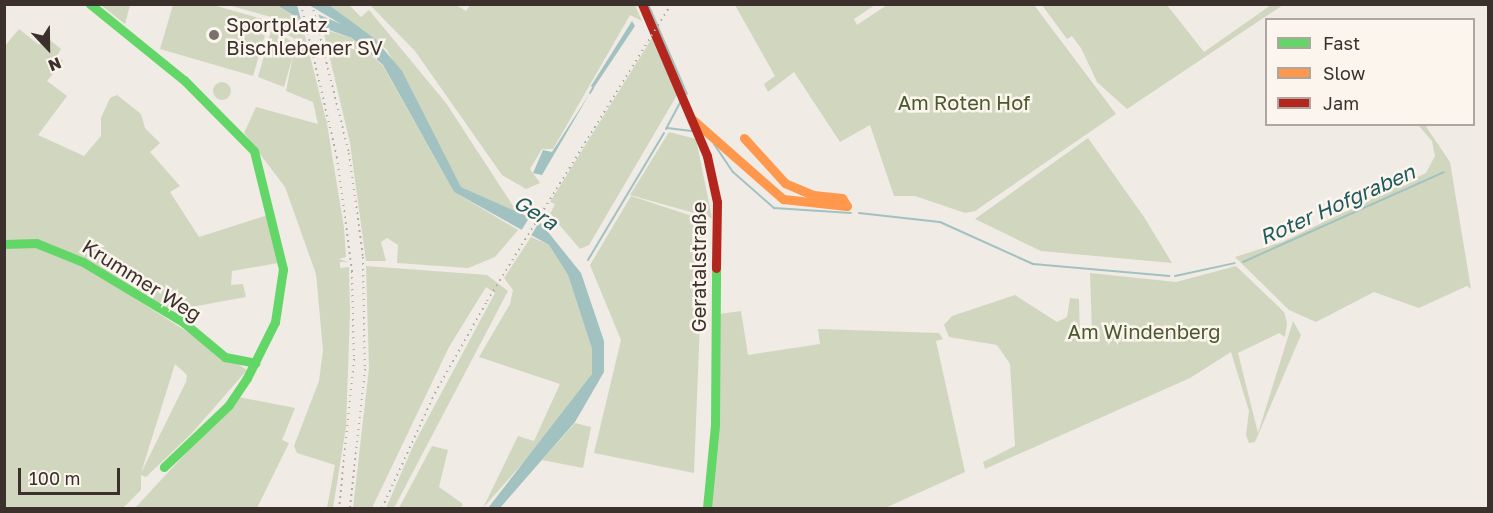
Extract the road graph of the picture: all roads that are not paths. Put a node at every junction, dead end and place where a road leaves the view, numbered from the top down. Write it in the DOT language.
graph roads {
  1 [pos="90,4"];
  2 [pos="642,4"];
  3 [pos="693,120"];
  4 [pos="744,138"];
  5 [pos="4,244"];
  6 [pos="255,363"];
  7 [pos="164,467"];
  8 [pos="707,508"];
  1 -- 6 [label="street"];
  2 -- 3 [label="street, Geratalstraße"];
  3 -- 4 [label="street"];
  3 -- 8 [label="street, Geratalstraße"];
  5 -- 6 [label="street, Krummer Weg"];
  6 -- 7 [label="street"];
}
